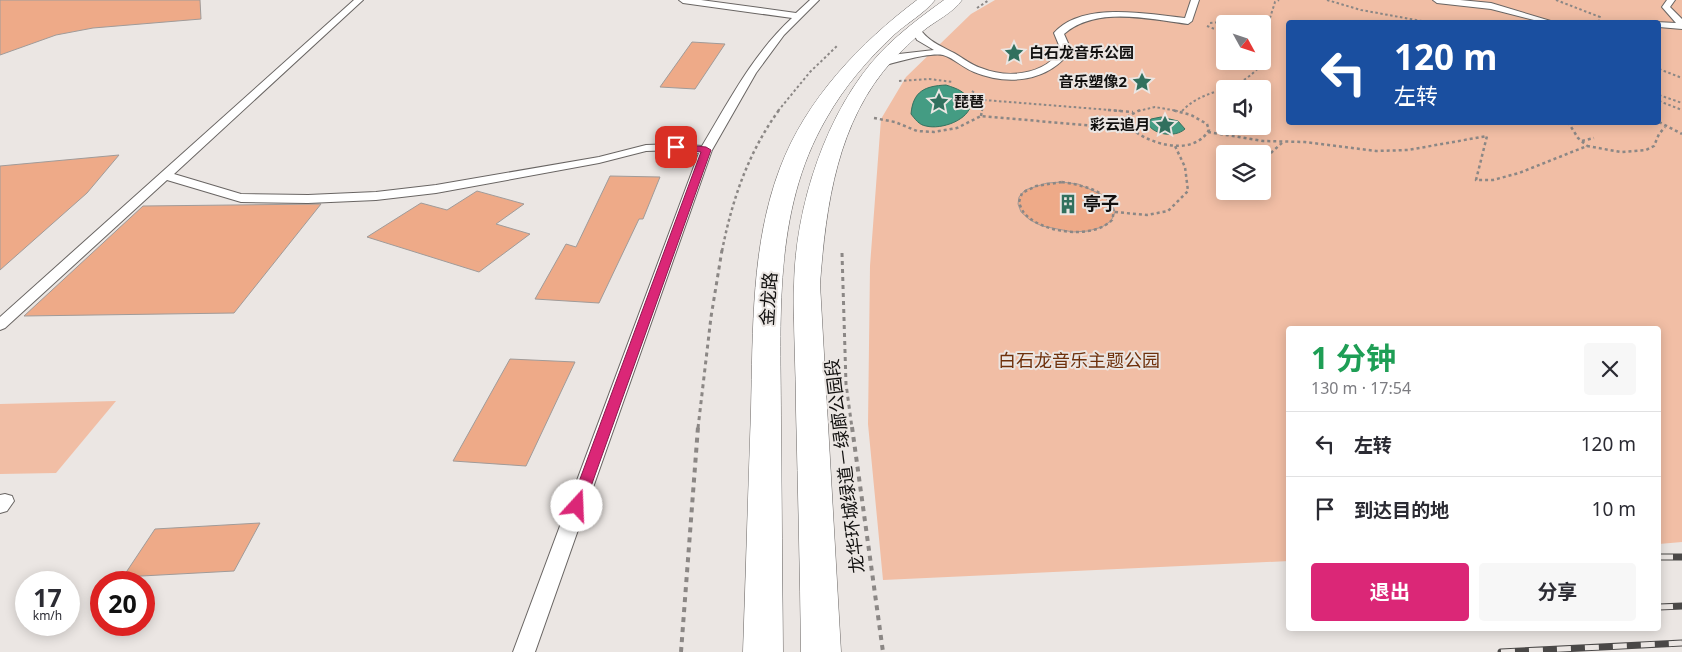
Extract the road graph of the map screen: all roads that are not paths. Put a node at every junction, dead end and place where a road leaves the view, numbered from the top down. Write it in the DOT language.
graph roads {
  1 [pos="359,0"];
  2 [pos="683,0"];
  3 [pos="815,0"];
  4 [pos="927,0"];
  5 [pos="954,0"];
  6 [pos="1195,0"];
  7 [pos="1437,0"];
  8 [pos="1671,0"];
  9 [pos="798,16"];
  10 [pos="1543,20"];
  11 [pos="1661,24"];
  12 [pos="1682,25"];
  13 [pos="915,28"];
  14 [pos="946,52"];
  15 [pos="889,73"];
  16 [pos="706,150"];
  17 [pos="165,175"];
  18 [pos="0,325"];
  19 [pos="0,501"];
  20 [pos="0,506"];
  21 [pos="524,652"];
  22 [pos="763,652"];
  23 [pos="821,652"];
  1 -- 17 [label="lane"];
  2 -- 9 [label="lane"];
  3 -- 9 [label="lane"];
  4 -- 22 [label="main road, 金龙路"];
  5 -- 13 [label="main road, 金龙路"];
  6 -- 14 [label="lane"];
  7 -- 10 [label="lane"];
  8 -- 12 [label="lane"];
  9 -- 16 [label="lane"];
  11 -- 12 [label="lane"];
  13 -- 14 [label="lane"];
  13 -- 15 [label="main road, 金龙路"];
  14 -- 15 [label="lane"];
  15 -- 23 [label="main road, 金龙路"];
  16 -- 17 [label="lane"];
  16 -- 21 [label="lane"];
  17 -- 18 [label="lane"];
  19 -- 20 [label="lane"];
}
